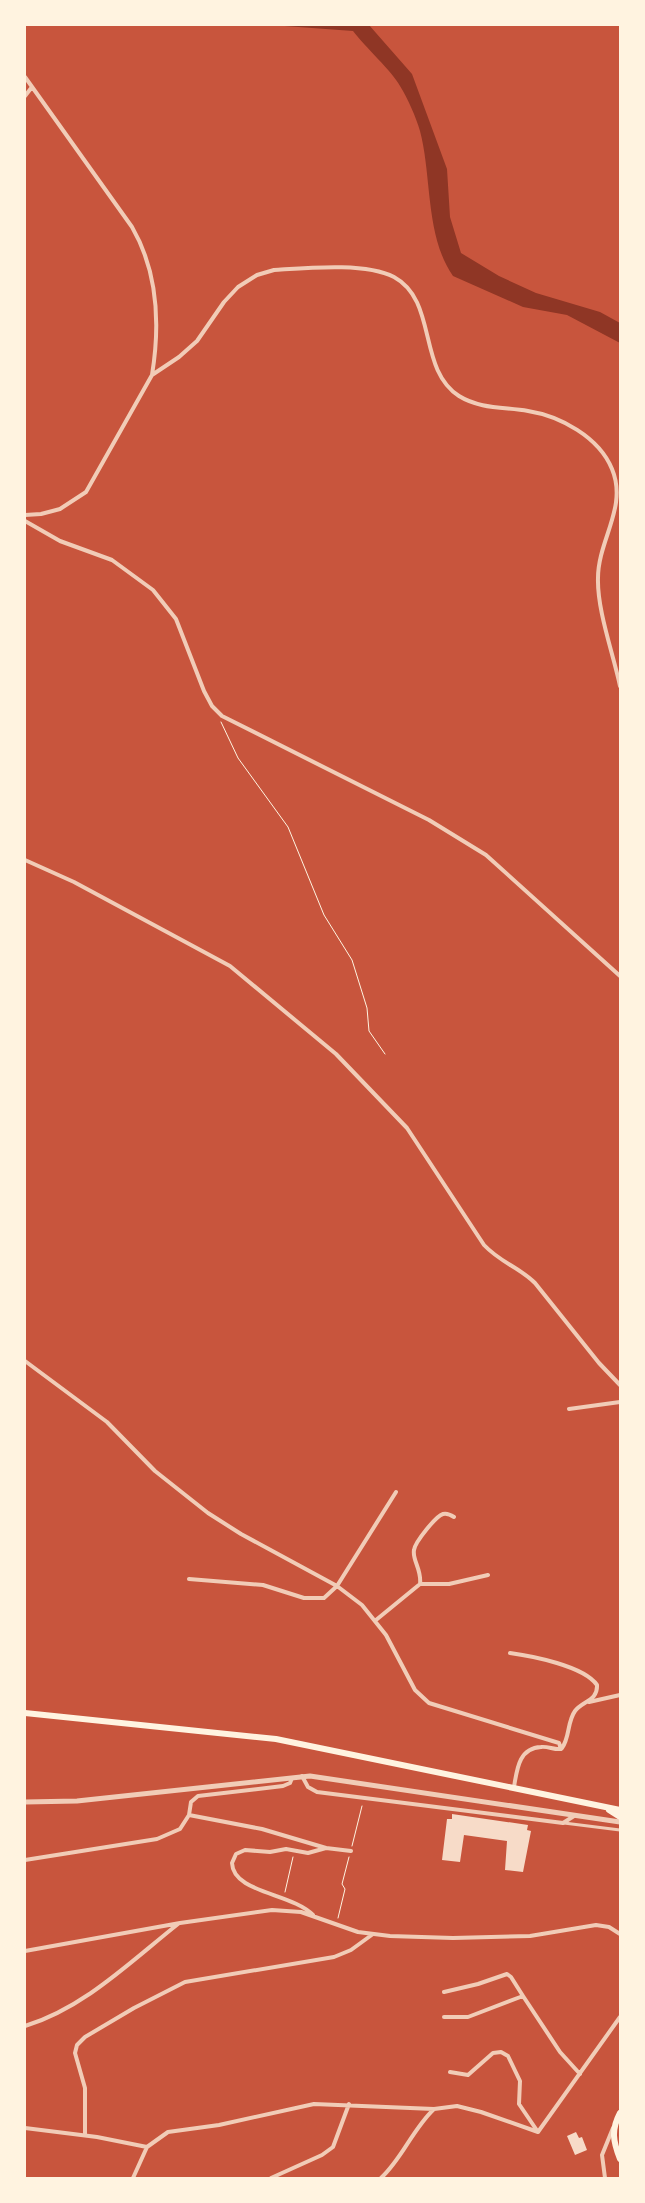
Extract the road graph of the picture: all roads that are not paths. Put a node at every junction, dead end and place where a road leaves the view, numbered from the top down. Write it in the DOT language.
graph roads {
  1 [pos="25,77"];
  2 [pos="32,87"];
  3 [pos="25,96"];
  4 [pos="152,375"];
  5 [pos="25,515"];
  6 [pos="25,521"];
  7 [pos="620,686"];
  8 [pos="25,860"];
  9 [pos="620,976"];
  10 [pos="25,1361"];
  11 [pos="620,1385"];
  12 [pos="620,1402"];
  13 [pos="568,1409"];
  14 [pos="396,1492"];
  15 [pos="454,1517"];
  16 [pos="488,1575"];
  17 [pos="189,1579"];
  18 [pos="420,1584"];
  19 [pos="338,1586"];
  20 [pos="376,1620"];
  21 [pos="510,1652"];
  22 [pos="620,1695"];
  23 [pos="589,1702"];
  24 [pos="25,1713"];
  25 [pos="562,1748"];
  26 [pos="302,1776"];
  27 [pos="293,1777"];
  28 [pos="512,1786"];
  29 [pos="25,1802"];
  30 [pos="604,1807"];
  31 [pos="620,1810"];
  32 [pos="190,1815"];
  33 [pos="574,1816"];
  34 [pos="620,1817"];
  35 [pos="620,1822"];
  36 [pos="563,1823"];
  37 [pos="620,1830"];
  38 [pos="326,1848"];
  39 [pos="351,1851"];
  40 [pos="25,1860"];
  41 [pos="315,1916"];
  42 [pos="180,1923"];
  43 [pos="373,1934"];
  44 [pos="620,1934"];
  45 [pos="25,1951"];
  46 [pos="444,1992"];
  47 [pos="523,1996"];
  48 [pos="444,2017"];
  49 [pos="620,2017"];
  50 [pos="25,2026"];
  51 [pos="450,2072"];
  52 [pos="580,2074"];
  53 [pos="349,2104"];
  54 [pos="434,2109"];
  55 [pos="620,2114"];
  56 [pos="614,2126"];
  57 [pos="25,2128"];
  58 [pos="538,2132"];
  59 [pos="85,2135"];
  60 [pos="148,2147"];
  61 [pos="620,2159"];
  62 [pos="133,2178"];
  63 [pos="271,2178"];
  64 [pos="380,2178"];
  65 [pos="604,2178"];
  1 -- 2 [label="street"];
  2 -- 3 [label="street"];
  2 -- 4 [label="street"];
  4 -- 5 [label="street"];
  4 -- 7 [label="street"];
  6 -- 9 [label="street"];
  8 -- 11 [label="street"];
  10 -- 19 [label="street"];
  12 -- 13 [label="street"];
  14 -- 19 [label="street"];
  15 -- 18 [label="street"];
  16 -- 18 [label="street"];
  17 -- 19 [label="street"];
  18 -- 20 [label="street"];
  19 -- 20 [label="street"];
  20 -- 25 [label="street"];
  21 -- 23 [label="street"];
  22 -- 23 [label="street"];
  23 -- 25 [label="street"];
  24 -- 28 [label="main road"];
  25 -- 28 [label="street"];
  26 -- 27 [label="street"];
  26 -- 33 [label="street"];
  26 -- 36 [label="street"];
  27 -- 29 [label="street"];
  27 -- 32 [label="street"];
  28 -- 30 [label="main road"];
  30 -- 31 [label="main road"];
  30 -- 34 [label="main road"];
  32 -- 38 [label="street"];
  32 -- 40 [label="street"];
  33 -- 35 [label="street"];
  33 -- 36 [label="street"];
  36 -- 37 [label="street"];
  38 -- 39 [label="street"];
  38 -- 41 [label="street"];
  41 -- 42 [label="street"];
  41 -- 43 [label="street"];
  42 -- 45 [label="street"];
  42 -- 50 [label="street"];
  43 -- 44 [label="street"];
  43 -- 59 [label="street"];
  46 -- 47 [label="street"];
  47 -- 48 [label="street"];
  47 -- 52 [label="street"];
  49 -- 52 [label="street"];
  51 -- 58 [label="street"];
  52 -- 58 [label="street"];
  53 -- 54 [label="street"];
  53 -- 60 [label="street"];
  53 -- 63 [label="street"];
  54 -- 58 [label="street"];
  54 -- 64 [label="street"];
  55 -- 56 [label="main road"];
  56 -- 61 [label="main road"];
  56 -- 65 [label="street"];
  57 -- 59 [label="street"];
  59 -- 60 [label="street"];
  60 -- 62 [label="street"];
}
